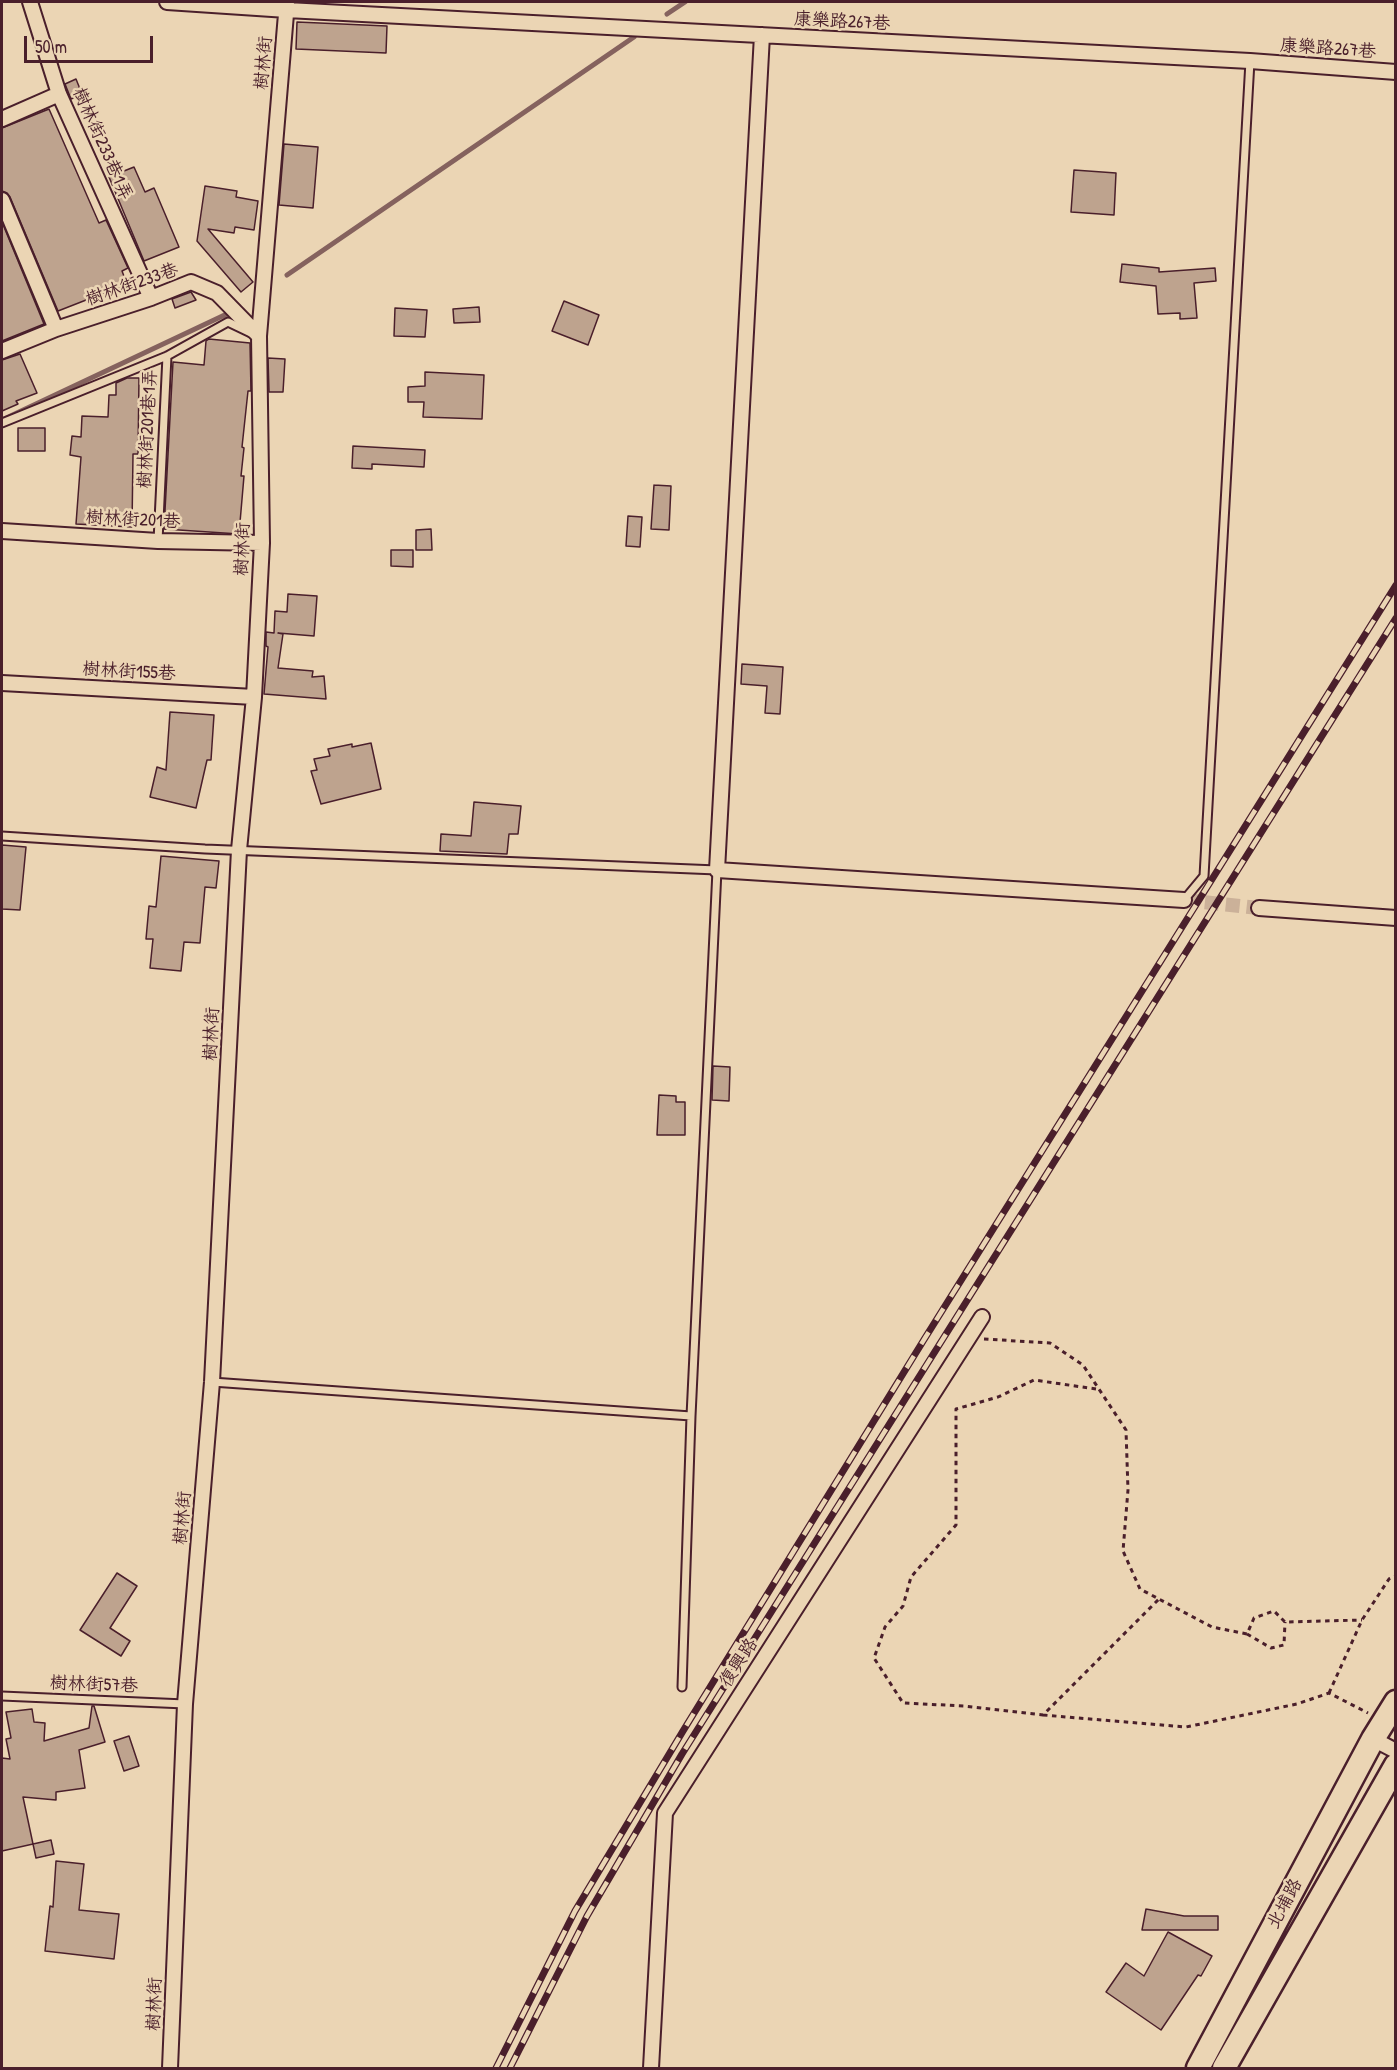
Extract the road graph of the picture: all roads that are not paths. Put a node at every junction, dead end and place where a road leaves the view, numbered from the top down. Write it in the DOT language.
graph roads {
  1 [pos="30,2"];
  2 [pos="167,2"];
  3 [pos="287,6"];
  4 [pos="762,35"];
  5 [pos="1250,61"];
  6 [pos="1395,72"];
  7 [pos="59,94"];
  8 [pos="2,119"];
  9 [pos="2,200"];
  10 [pos="151,298"];
  11 [pos="56,329"];
  12 [pos="259,336"];
  13 [pos="2,351"];
  14 [pos="167,356"];
  15 [pos="2,423"];
  16 [pos="2,531"];
  17 [pos="158,541"];
  18 [pos="262,543"];
  19 [pos="2,682"];
  20 [pos="254,697"];
  21 [pos="2,836"];
  22 [pos="239,850"];
  23 [pos="717,870"];
  24 [pos="1184,900"];
  25 [pos="1259,908"];
  26 [pos="1395,918"];
  27 [pos="982,1317"];
  28 [pos="212,1382"];
  29 [pos="691,1416"];
  30 [pos="682,1687"];
  31 [pos="2,1696"];
  32 [pos="185,1704"];
  33 [pos="1384,1720"];
  34 [pos="1395,1751"];
  35 [pos="1395,1765"];
  36 [pos="170,2068"];
  37 [pos="651,2068"];
  38 [pos="1198,2068"];
  39 [pos="1224,2068"];
  1 -- 7 [label="street, 樹林街233巷1弄"];
  2 -- 3 [label="street, 康樂路267巷"];
  3 -- 4 [label="street, 康樂路267巷"];
  3 -- 12 [label="street, 樹林街"];
  4 -- 5 [label="street, 康樂路267巷"];
  4 -- 23 [label="street"];
  5 -- 6 [label="street, 康樂路267巷"];
  5 -- 24 [label="lane"];
  7 -- 8 [label="street"];
  7 -- 10 [label="street, 樹林街233巷1弄"];
  9 -- 11 [label="street"];
  10 -- 11 [label="street, 樹林街233巷"];
  10 -- 12 [label="street, 樹林街233巷"];
  11 -- 13 [label="street, 樹林街233巷"];
  12 -- 14 [label="lane"];
  12 -- 18 [label="street, 樹林街"];
  14 -- 15 [label="lane"];
  14 -- 17 [label="lane, 樹林街201巷1弄"];
  16 -- 17 [label="street, 樹林街201巷"];
  17 -- 18 [label="street, 樹林街201巷"];
  18 -- 20 [label="street, 樹林街"];
  19 -- 20 [label="street, 樹林街155巷"];
  20 -- 22 [label="street, 樹林街"];
  21 -- 22 [label="lane"];
  22 -- 23 [label="lane"];
  22 -- 28 [label="street, 樹林街"];
  23 -- 24 [label="street"];
  23 -- 29 [label="lane"];
  25 -- 26 [label="street"];
  27 -- 37 [label="street, 復興路"];
  28 -- 29 [label="lane"];
  28 -- 32 [label="street, 樹林街"];
  29 -- 30 [label="lane"];
  31 -- 32 [label="lane, 樹林街57巷"];
  32 -- 36 [label="street, 樹林街"];
  33 -- 34 [label="street"];
  33 -- 38 [label="main road, 北埔路"];
  35 -- 39 [label="main road, 北埔路"];
}
